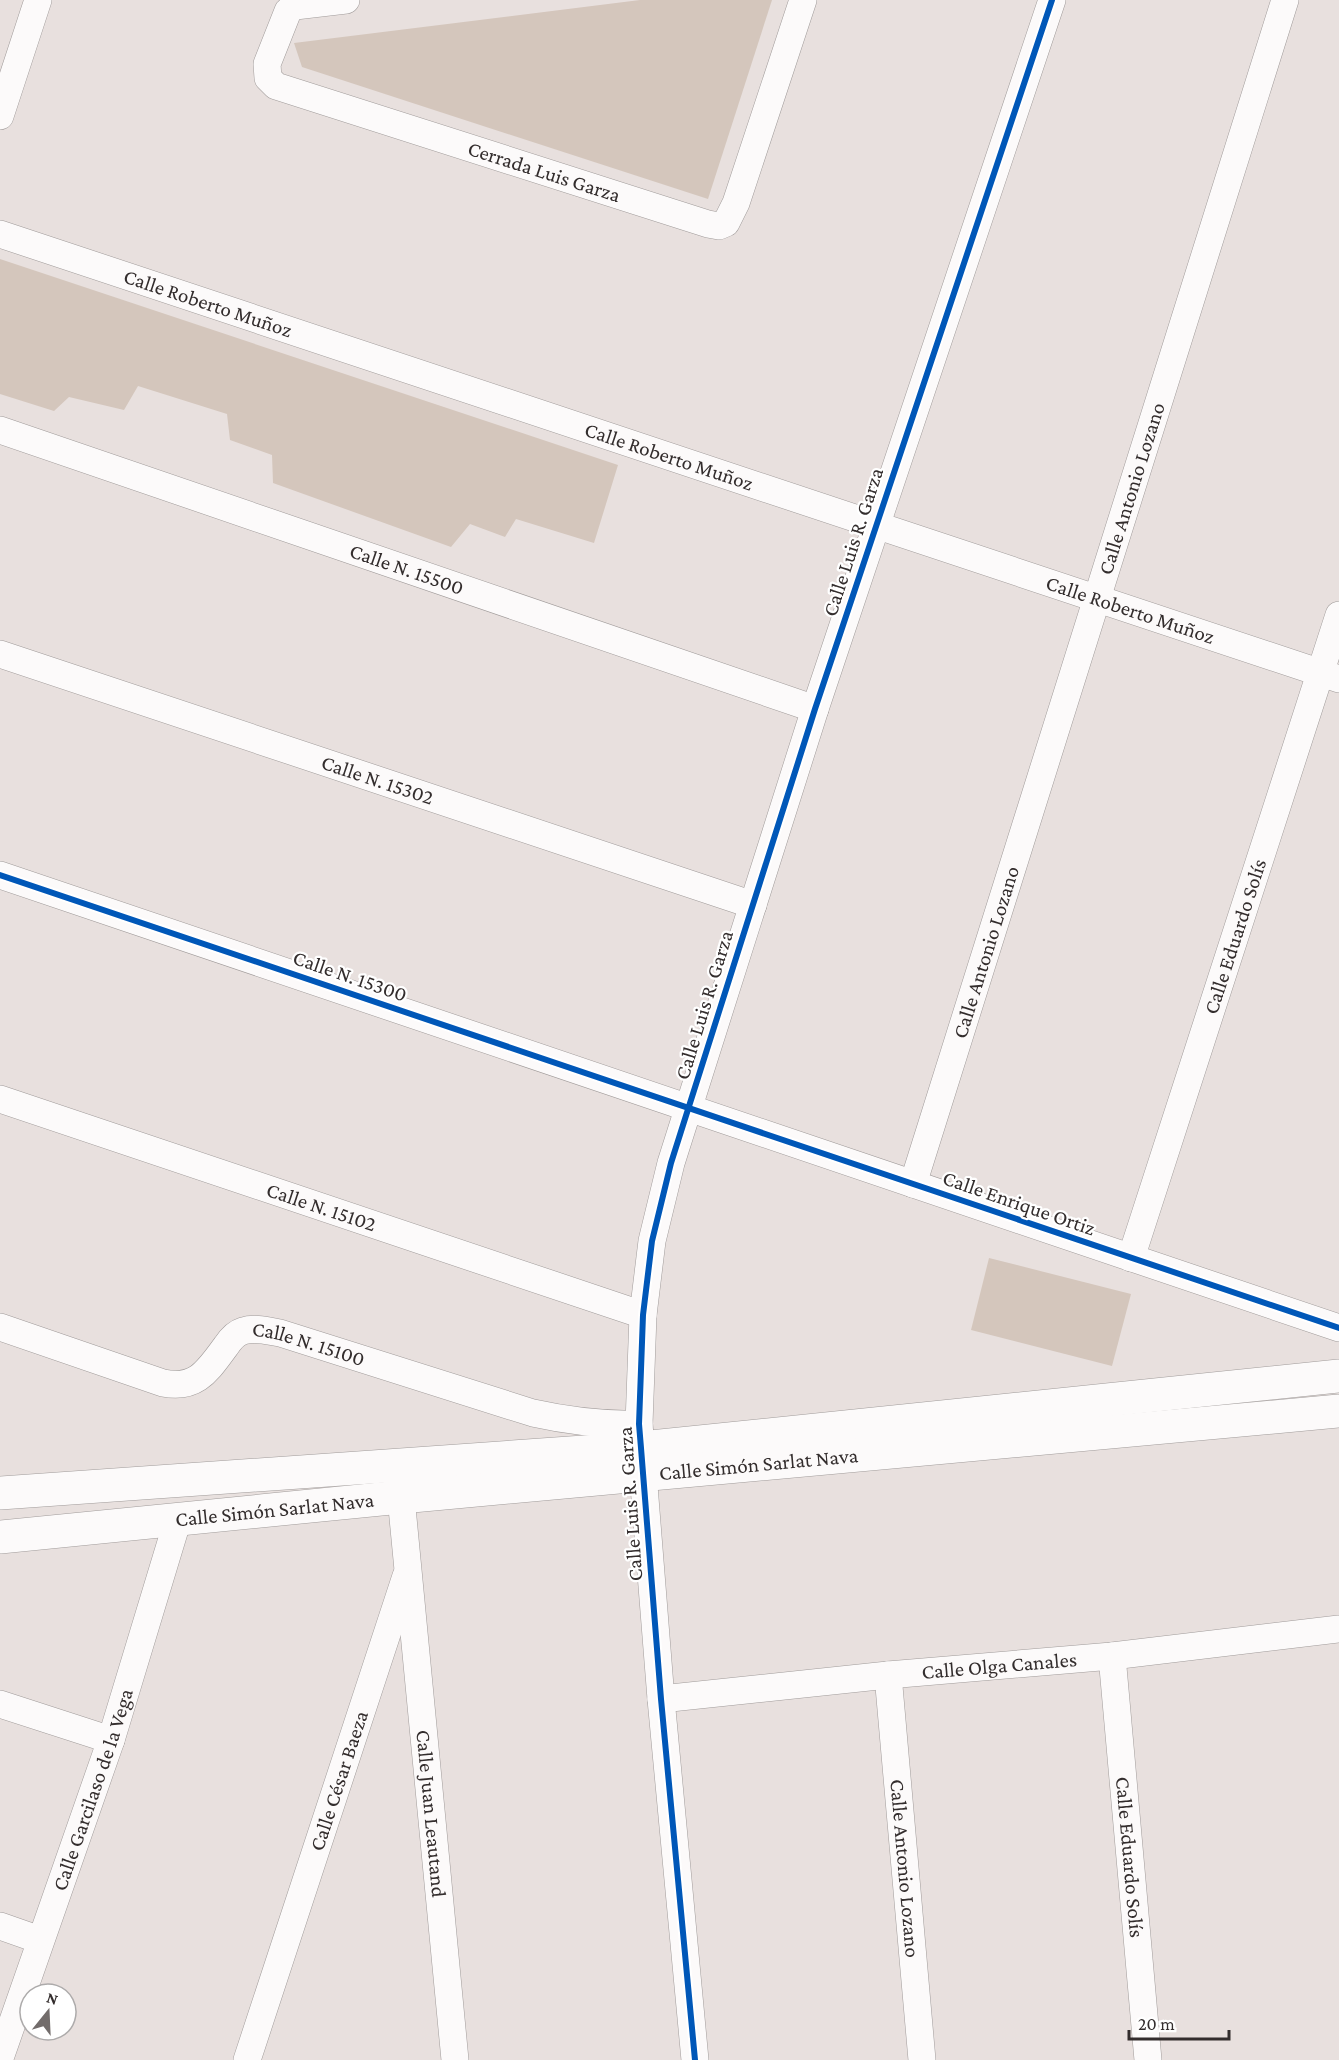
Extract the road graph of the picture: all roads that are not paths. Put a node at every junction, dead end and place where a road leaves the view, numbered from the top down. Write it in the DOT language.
graph roads {
  1 [pos="38,0"];
  2 [pos="346,0"];
  3 [pos="803,0"];
  4 [pos="1052,0"];
  5 [pos="1285,0"];
  6 [pos="0,116"];
  7 [pos="0,234"];
  8 [pos="0,430"];
  9 [pos="877,524"];
  10 [pos="1097,598"];
  11 [pos="1339,615"];
  12 [pos="0,654"];
  13 [pos="1330,676"];
  14 [pos="815,709"];
  15 [pos="0,875"];
  16 [pos="753,905"];
  17 [pos="0,1099"];
  18 [pos="689,1108"];
  19 [pos="914,1184"];
  20 [pos="1131,1258"];
  21 [pos="643,1315"];
  22 [pos="0,1328"];
  23 [pos="1339,1328"];
  24 [pos="1339,1376"];
  25 [pos="1339,1411"];
  26 [pos="641,1449"];
  27 [pos="0,1493"];
  28 [pos="401,1497"];
  29 [pos="178,1520"];
  30 [pos="0,1537"];
  31 [pos="409,1567"];
  32 [pos="1339,1629"];
  33 [pos="1112,1656"];
  34 [pos="888,1675"];
  35 [pos="661,1699"];
  36 [pos="0,1704"];
  37 [pos="111,1740"];
  38 [pos="0,1926"];
  39 [pos="40,1940"];
  40 [pos="0,2058"];
  41 [pos="247,2060"];
  42 [pos="455,2060"];
  43 [pos="695,2060"];
  44 [pos="922,2060"];
  45 [pos="1148,2060"];
  1 -- 6 [label="street"];
  2 -- 3 [label="street, Cerrada Luis Garza"];
  4 -- 9 [label="street, Calle Luis R. Garza"];
  5 -- 10 [label="street, Calle Antonio Lozano"];
  7 -- 9 [label="street, Calle Roberto Muñoz"];
  8 -- 14 [label="street, Calle N. 15500"];
  9 -- 10 [label="street, Calle Roberto Muñoz"];
  9 -- 14 [label="street, Calle Luis R. Garza"];
  10 -- 13 [label="street, Calle Roberto Muñoz"];
  10 -- 19 [label="street, Calle Antonio Lozano"];
  11 -- 13 [label="street, Calle Eduardo Solís"];
  12 -- 16 [label="street, Calle N. 15302"];
  13 -- 20 [label="street, Calle Eduardo Solís"];
  14 -- 16 [label="street, Calle Luis R. Garza"];
  15 -- 18 [label="street, Calle N. 15300"];
  16 -- 18 [label="street, Calle Luis R. Garza"];
  17 -- 21 [label="street, Calle N. 15102"];
  18 -- 19 [label="street, Calle Enrique Ortiz"];
  18 -- 21 [label="street, Calle Luis R. Garza"];
  19 -- 20 [label="street, Calle Enrique Ortiz"];
  20 -- 23 [label="street, Calle Enrique Ortiz"];
  21 -- 26 [label="street, Calle Luis R. Garza"];
  22 -- 26 [label="street, Calle N. 15100"];
  24 -- 26 [label="street, Calle Simón Sarlat Nava"];
  25 -- 26 [label="street, Calle Simón Sarlat Nava"];
  26 -- 27 [label="street, Calle Simón Sarlat Nava"];
  26 -- 28 [label="street, Calle Simón Sarlat Nava"];
  26 -- 35 [label="street, Calle Luis R. Garza"];
  28 -- 29 [label="street, Calle Simón Sarlat Nava"];
  28 -- 31 [label="street, Calle César Baeza"];
  29 -- 30 [label="street, Calle Simón Sarlat Nava"];
  29 -- 37 [label="street, Calle Garcilaso de la Vega"];
  31 -- 41 [label="street, Calle César Baeza"];
  31 -- 42 [label="street, Calle Juan Leautand"];
  32 -- 33 [label="street, Calle Olga Canales"];
  33 -- 34 [label="street, Calle Olga Canales"];
  33 -- 45 [label="street, Calle Eduardo Solís"];
  34 -- 35 [label="street, Calle Olga Canales"];
  34 -- 44 [label="street, Calle Antonio Lozano"];
  35 -- 43 [label="street, Calle Luis R. Garza"];
  36 -- 37 [label="street"];
  37 -- 39 [label="street, Calle Garcilaso de la Vega"];
  38 -- 39 [label="street"];
  39 -- 40 [label="street, Calle Garcilaso de la Vega"];
}
